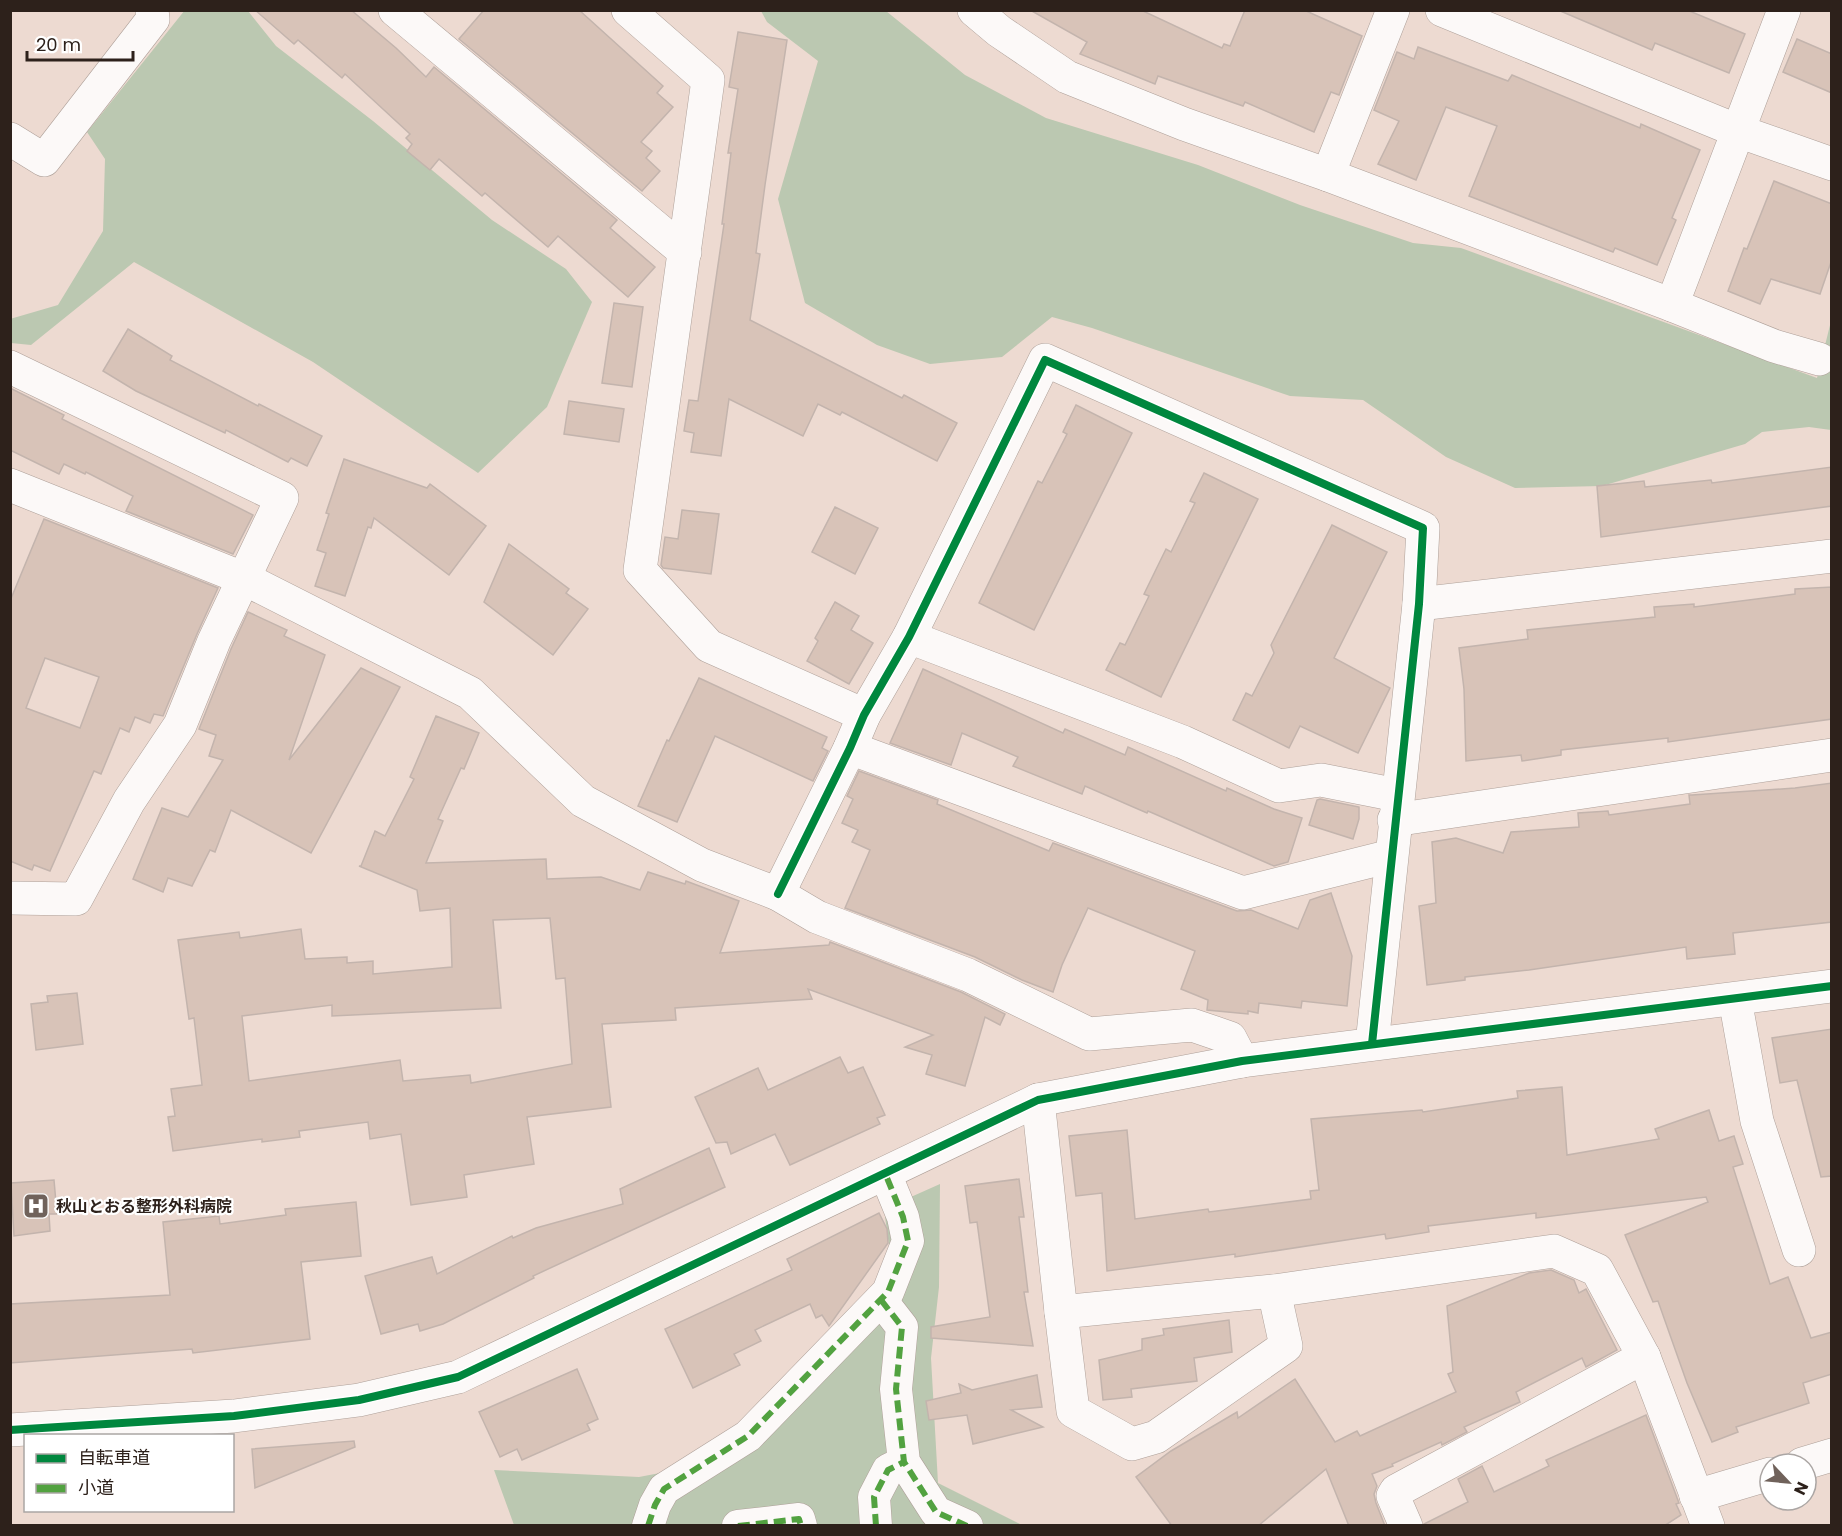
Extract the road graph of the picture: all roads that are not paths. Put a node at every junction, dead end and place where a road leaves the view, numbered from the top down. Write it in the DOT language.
graph roads {
  1 [pos="152,10"];
  2 [pos="395,10"];
  3 [pos="628,10"];
  4 [pos="974,10"];
  5 [pos="1393,10"];
  6 [pos="1442,10"];
  7 [pos="1784,10"];
  8 [pos="1738,131"];
  9 [pos="10,139"];
  10 [pos="1832,164"];
  11 [pos="1328,175"];
  12 [pos="685,252"];
  13 [pos="1672,305"];
  14 [pos="1819,359"];
  15 [pos="10,367"];
  16 [pos="11,486"];
  17 [pos="1832,556"];
  18 [pos="245,579"];
  19 [pos="1419,604"];
  20 [pos="909,637"];
  21 [pos="864,715"];
  22 [pos="850,748"];
  23 [pos="1832,755"];
  24 [pos="1396,808"];
  25 [pos="1391,856"];
  26 [pos="778,894"];
  27 [pos="10,898"];
  28 [pos="1832,986"];
  29 [pos="1735,999"];
  30 [pos="1372,1044"];
  31 [pos="1242,1061"];
  32 [pos="1038,1100"];
  33 [pos="885,1173"];
  34 [pos="1799,1250"];
  35 [pos="1274,1291"];
  36 [pos="881,1300"];
  37 [pos="1061,1312"];
  38 [pos="1644,1357"];
  39 [pos="10,1430"];
  40 [pos="904,1462"];
  41 [pos="1758,1481"];
  42 [pos="1702,1511"];
  43 [pos="648,1525"];
  44 [pos="738,1526"];
  45 [pos="801,1526"];
  46 [pos="876,1526"];
  47 [pos="967,1526"];
  48 [pos="1406,1526"];
  1 -- 9 [label="street"];
  2 -- 12 [label="street"];
  3 -- 12 [label="street"];
  4 -- 11 [label="street"];
  5 -- 11 [label="street"];
  6 -- 8 [label="street"];
  7 -- 8 [label="street"];
  8 -- 10 [label="street"];
  8 -- 13 [label="street"];
  11 -- 13 [label="street"];
  12 -- 21 [label="street"];
  13 -- 14 [label="street"];
  15 -- 18 [label="street"];
  16 -- 18 [label="street"];
  17 -- 19 [label="street"];
  18 -- 26 [label="street"];
  18 -- 27 [label="street"];
  19 -- 20 [label="street"];
  19 -- 24 [label="street"];
  20 -- 21 [label="street"];
  20 -- 24 [label="street"];
  21 -- 22 [label="street"];
  22 -- 25 [label="street"];
  22 -- 26 [label="street"];
  23 -- 24 [label="street"];
  24 -- 25 [label="street"];
  25 -- 30 [label="street"];
  26 -- 31 [label="street"];
  28 -- 29 [label="street"];
  29 -- 30 [label="street"];
  29 -- 34 [label="street"];
  30 -- 31 [label="street"];
  31 -- 32 [label="street"];
  32 -- 33 [label="street"];
  32 -- 37 [label="street"];
  33 -- 36 [label="street"];
  33 -- 39 [label="street"];
  35 -- 37 [label="street"];
  35 -- 37 [label="street"];
  35 -- 38 [label="street"];
  36 -- 40 [label="street"];
  36 -- 43 [label="street"];
  38 -- 42 [label="street"];
  38 -- 48 [label="street"];
  40 -- 46 [label="street"];
  40 -- 47 [label="street"];
  41 -- 42 [label="street"];
  44 -- 45 [label="street"];
}
